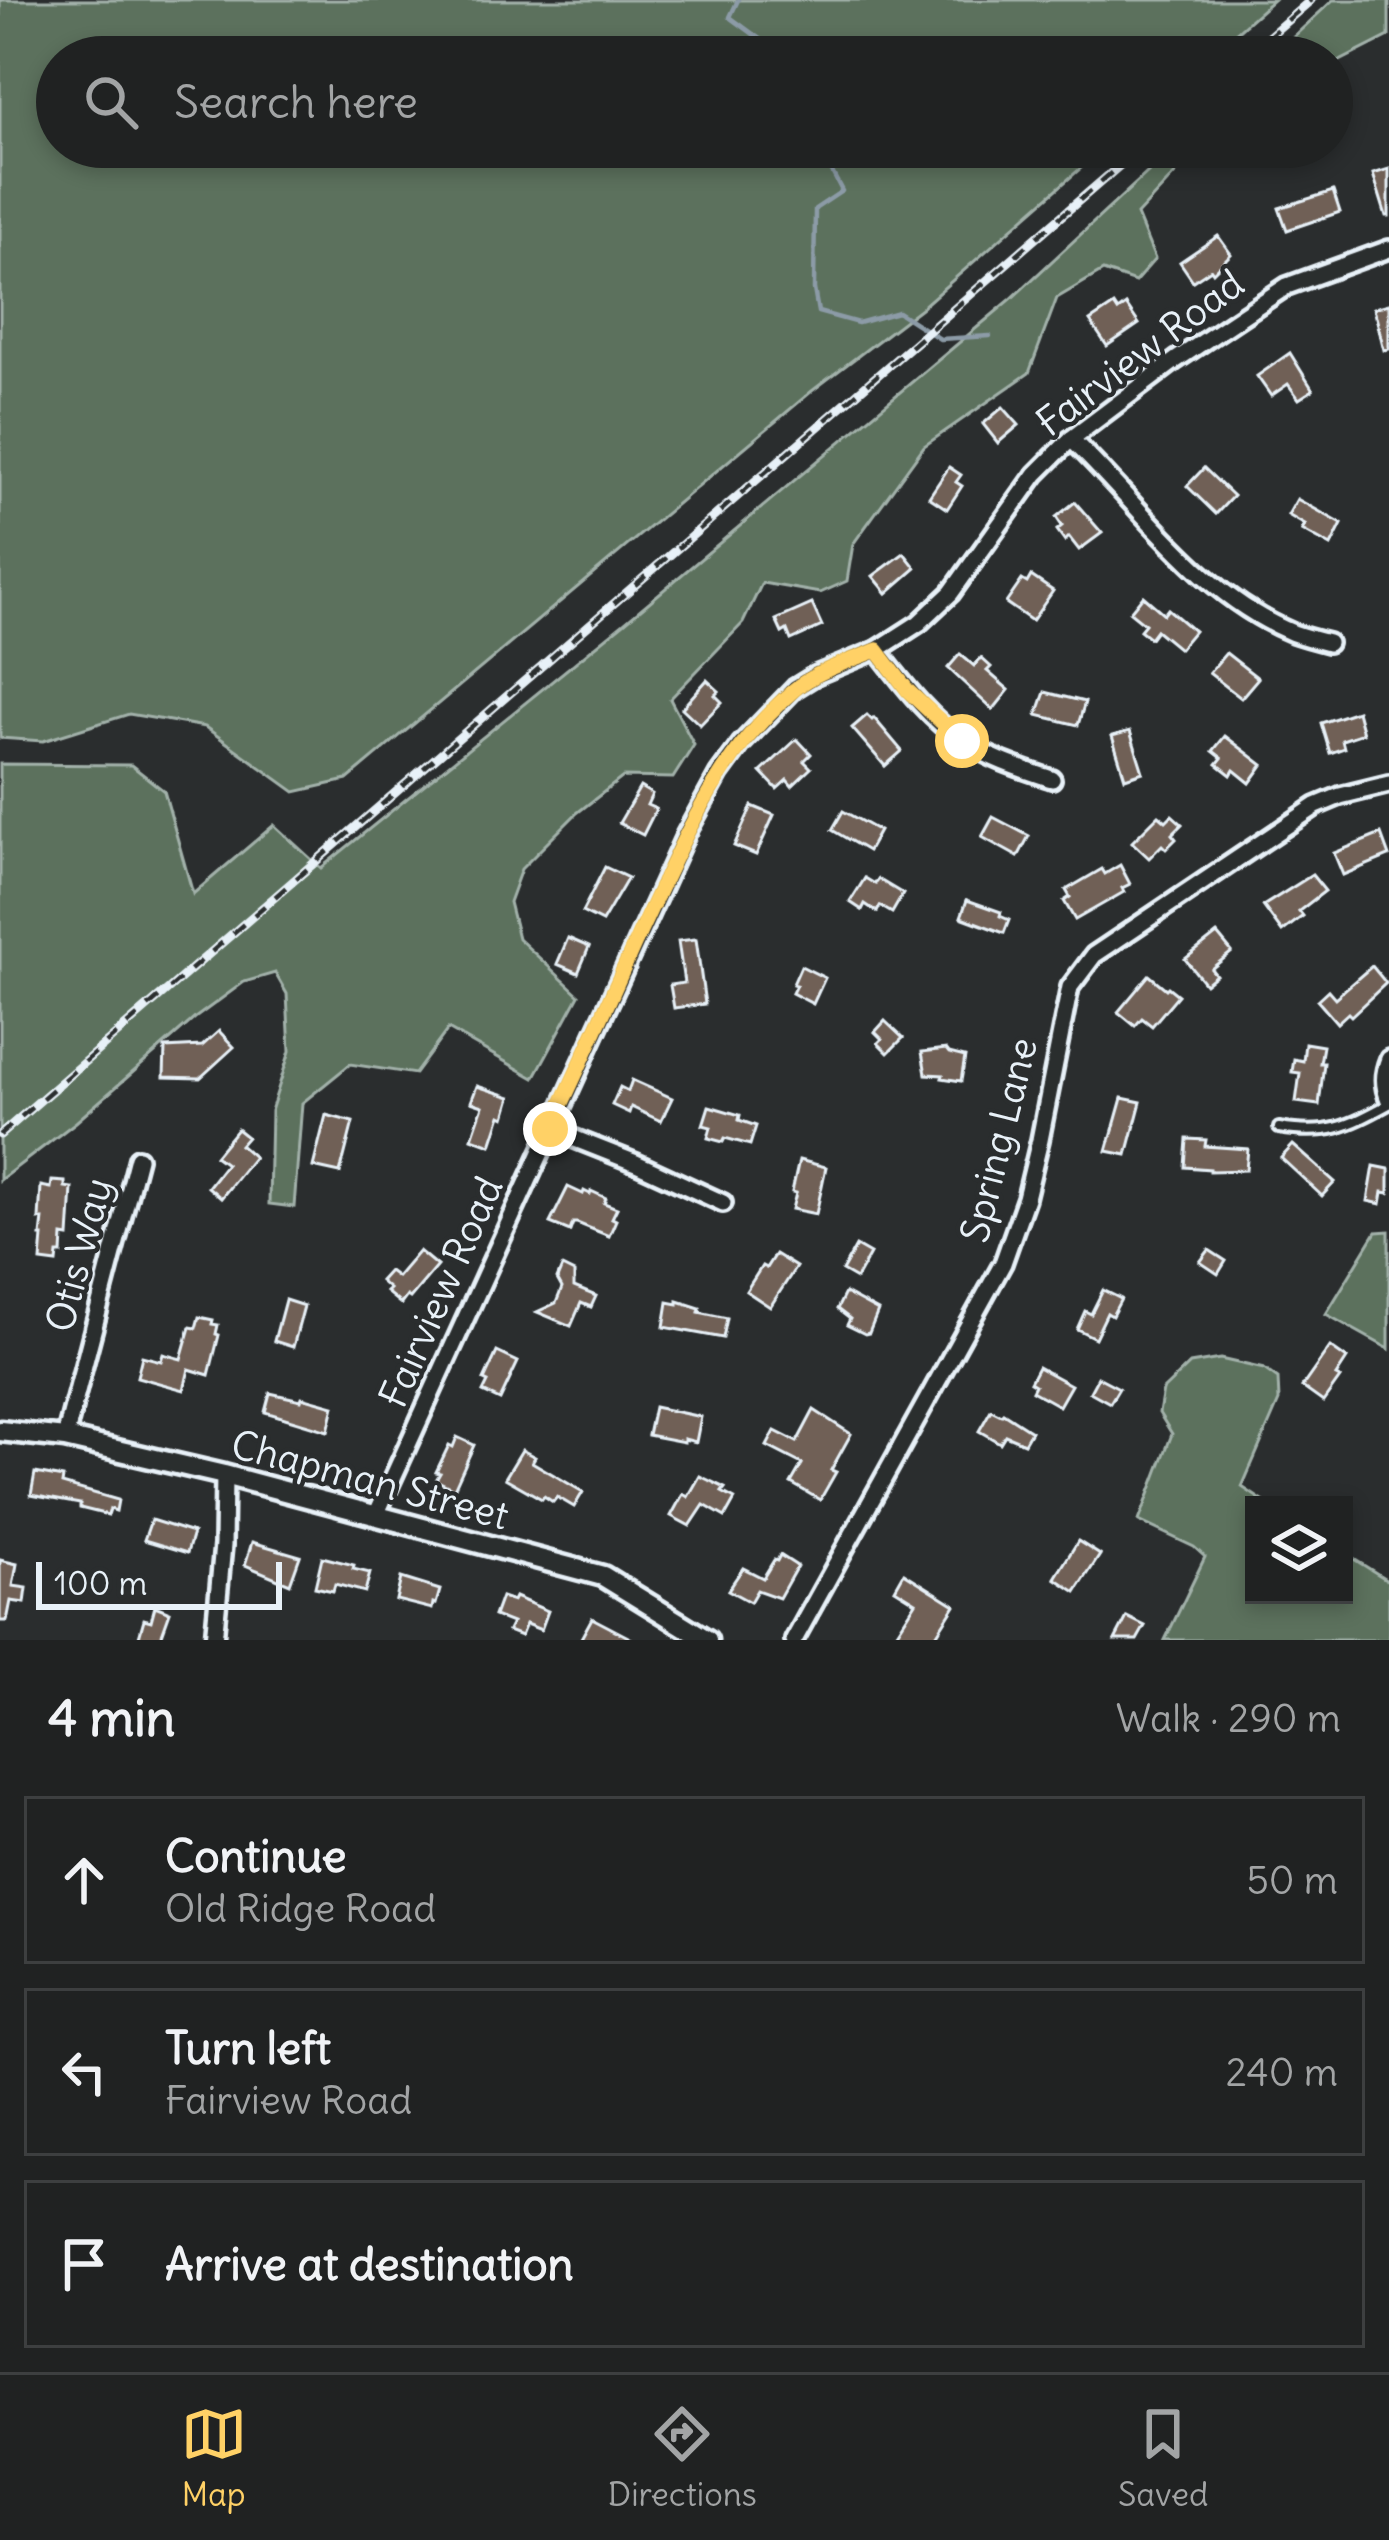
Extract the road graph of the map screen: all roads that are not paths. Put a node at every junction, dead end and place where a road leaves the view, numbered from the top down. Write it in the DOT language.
graph roads {
  1 [pos="1389,249"];
  2 [pos="1071,439"];
  3 [pos="1328,643"];
  4 [pos="877,650"];
  5 [pos="1052,779"];
  6 [pos="1389,784"];
  7 [pos="1389,1059"];
  8 [pos="1389,1102"];
  9 [pos="550,1129"];
  10 [pos="1280,1129"];
  11 [pos="139,1158"];
  12 [pos="723,1203"];
  13 [pos="0,1431"];
  14 [pos="65,1438"];
  15 [pos="224,1474"];
  16 [pos="376,1516"];
  17 [pos="214,1640"];
  18 [pos="707,1640"];
  19 [pos="794,1640"];
  1 -- 2 [label="street, Fairview Road"];
  2 -- 3 [label="street"];
  2 -- 4 [label="street, Fairview Road"];
  4 -- 5 [label="street"];
  4 -- 9 [label="street, Fairview Road"];
  6 -- 19 [label="street, Spring Lane"];
  7 -- 8 [label="street"];
  8 -- 10 [label="lane"];
  9 -- 12 [label="street"];
  9 -- 16 [label="street, Fairview Road"];
  11 -- 14 [label="street, Otis Way"];
  13 -- 14 [label="street, Chapman Street"];
  14 -- 15 [label="street, Chapman Street"];
  15 -- 16 [label="street, Chapman Street"];
  15 -- 17 [label="street"];
  16 -- 18 [label="street, Chapman Street"];
}
